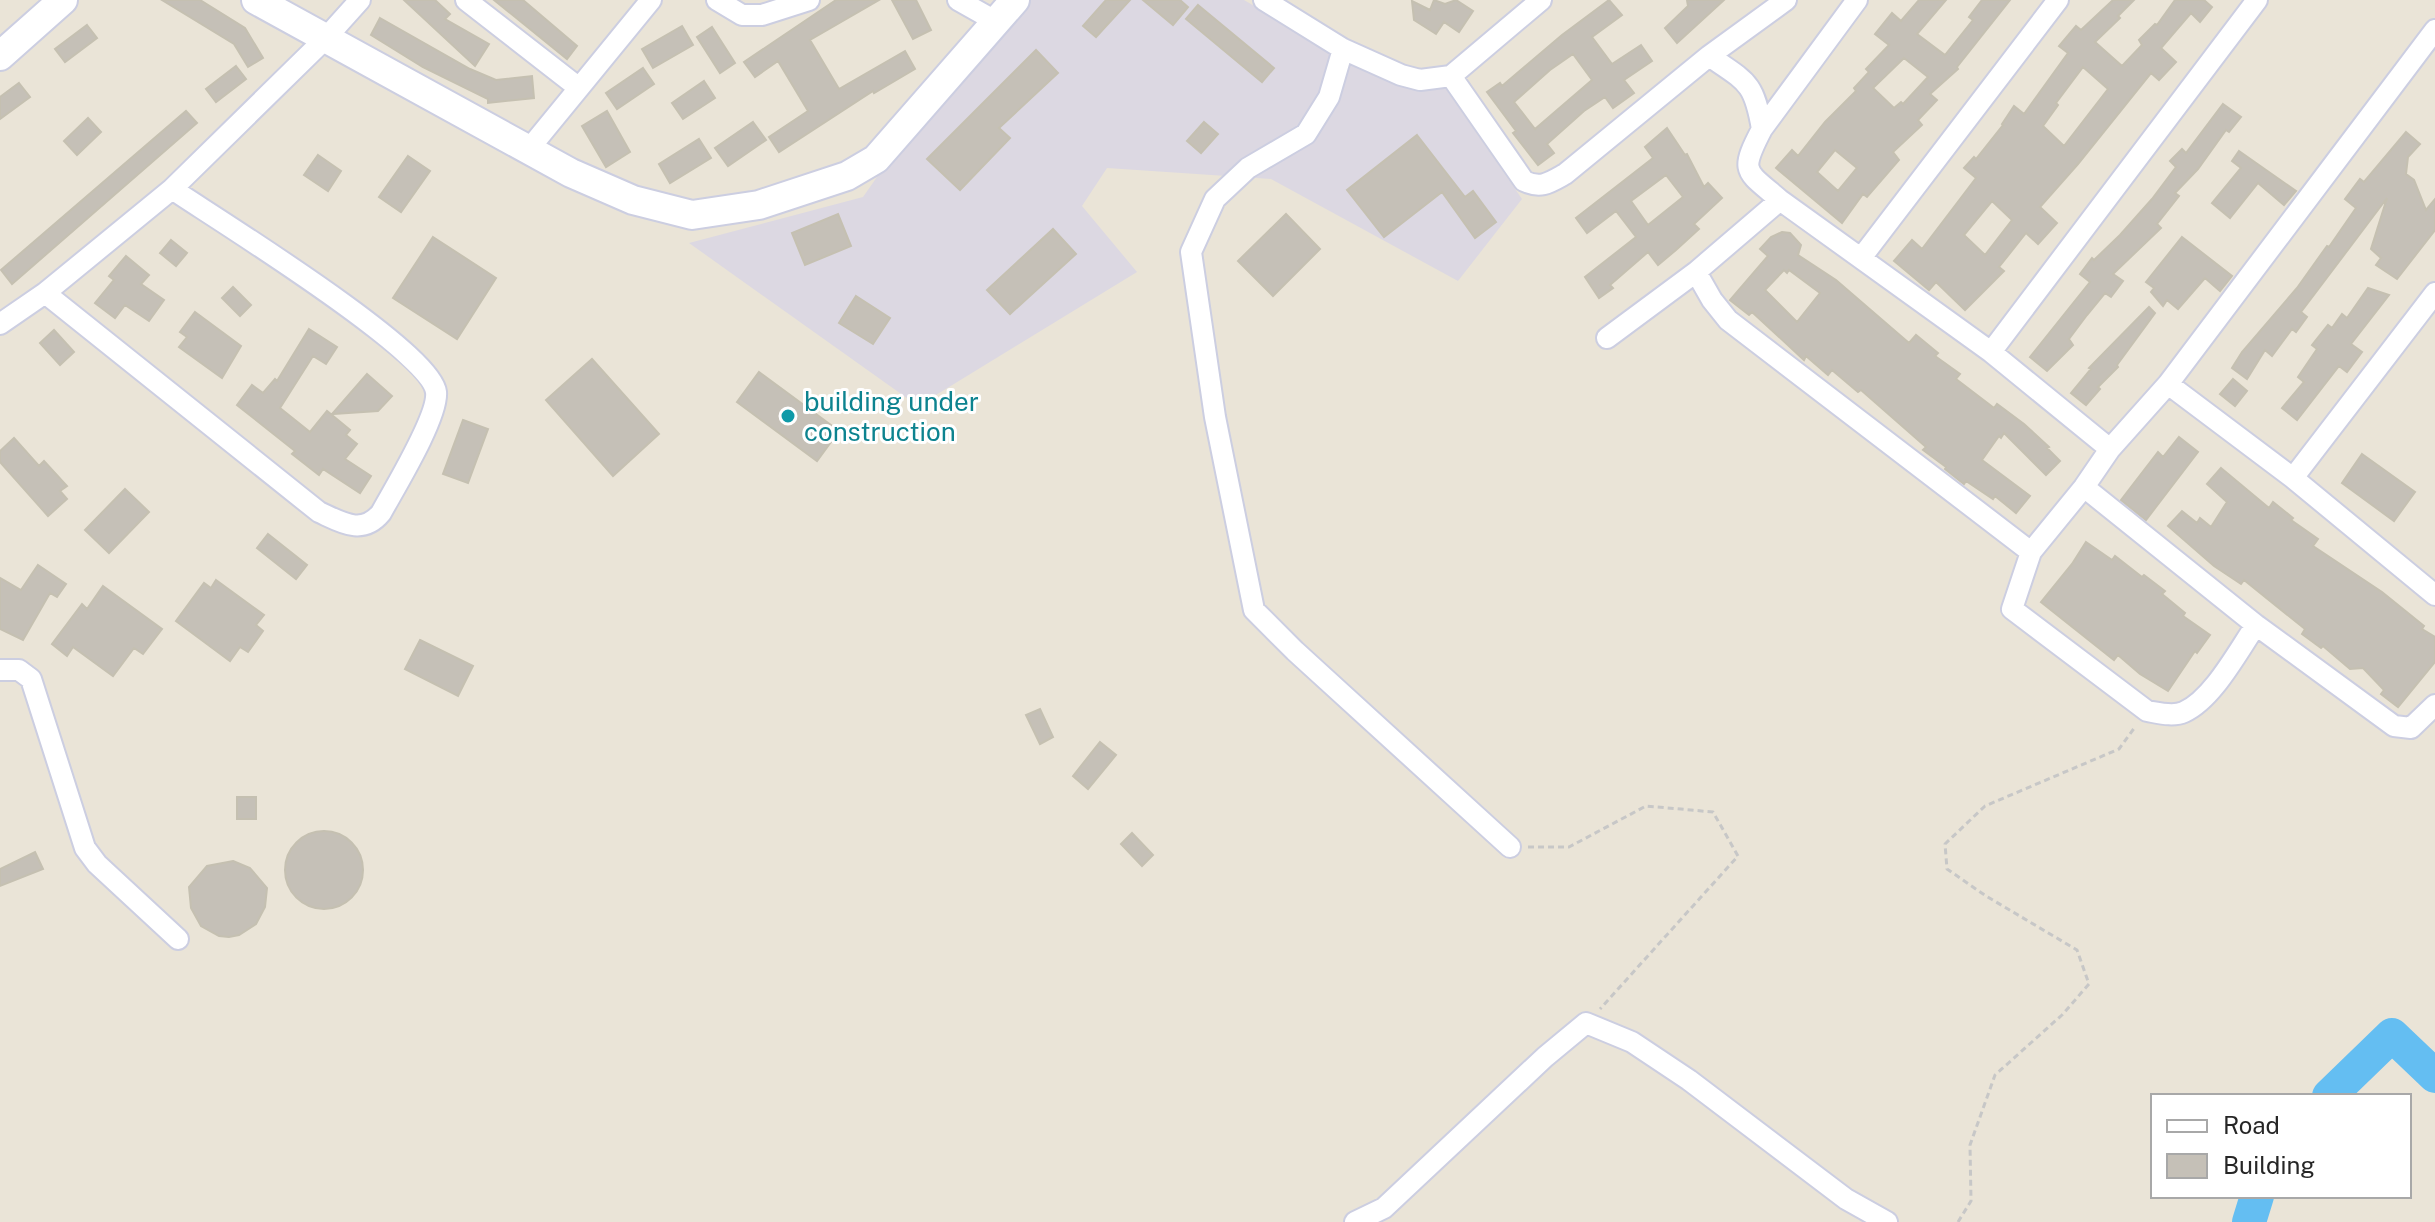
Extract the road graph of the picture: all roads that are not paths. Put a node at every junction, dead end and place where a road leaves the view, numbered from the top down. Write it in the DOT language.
graph roads {
  1 [pos="63,0"];
  2 [pos="256,0"];
  3 [pos="360,0"];
  4 [pos="466,0"];
  5 [pos="651,0"];
  6 [pos="717,0"];
  7 [pos="809,0"];
  8 [pos="958,0"];
  9 [pos="1015,0"];
  10 [pos="1264,0"];
  11 [pos="1541,0"];
  12 [pos="1786,0"];
  13 [pos="1857,0"];
  14 [pos="2058,0"];
  15 [pos="2257,0"];
  16 [pos="997,22"];
  17 [pos="2435,30"];
  18 [pos="325,39"];
  19 [pos="1343,49"];
  20 [pos="0,56"];
  21 [pos="1709,56"];
  22 [pos="1451,76"];
  23 [pos="579,88"];
  24 [pos="1762,129"];
  25 [pos="529,149"];
  26 [pos="172,189"];
  27 [pos="1780,200"];
  28 [pos="1861,258"];
  29 [pos="1696,272"];
  30 [pos="45,293"];
  31 [pos="2435,293"];
  32 [pos="0,324"];
  33 [pos="1607,338"];
  34 [pos="1991,352"];
  35 [pos="2168,384"];
  36 [pos="2110,449"];
  37 [pos="2293,478"];
  38 [pos="2084,487"];
  39 [pos="2031,552"];
  40 [pos="2435,595"];
  41 [pos="2256,625"];
  42 [pos="0,670"];
  43 [pos="2435,705"];
  44 [pos="1510,847"];
  45 [pos="178,939"];
  46 [pos="1355,1222"];
  47 [pos="1887,1222"];
  1 -- 20 [label="street"];
  2 -- 18 [label="street"];
  3 -- 18 [label="street"];
  4 -- 23 [label="street"];
  5 -- 23 [label="street"];
  6 -- 7 [label="street"];
  8 -- 16 [label="street"];
  9 -- 16 [label="street"];
  10 -- 19 [label="street"];
  11 -- 22 [label="street"];
  12 -- 21 [label="street"];
  13 -- 24 [label="street"];
  14 -- 28 [label="street"];
  15 -- 34 [label="street"];
  16 -- 25 [label="street"];
  17 -- 35 [label="street"];
  18 -- 25 [label="street"];
  18 -- 26 [label="street"];
  19 -- 22 [label="street"];
  19 -- 44 [label="street"];
  21 -- 22 [label="street"];
  21 -- 24 [label="street"];
  23 -- 25 [label="street"];
  24 -- 27 [label="street"];
  26 -- 30 [label="street"];
  26 -- 30 [label="street"];
  27 -- 28 [label="street"];
  27 -- 29 [label="street"];
  28 -- 34 [label="street"];
  29 -- 33 [label="street"];
  29 -- 39 [label="street"];
  30 -- 32 [label="street"];
  31 -- 37 [label="street"];
  34 -- 36 [label="street"];
  35 -- 36 [label="street"];
  35 -- 37 [label="street"];
  36 -- 38 [label="street"];
  37 -- 40 [label="street"];
  38 -- 39 [label="street"];
  38 -- 41 [label="street"];
  39 -- 41 [label="street"];
  41 -- 43 [label="street"];
  42 -- 45 [label="street"];
  46 -- 47 [label="street"];
}
